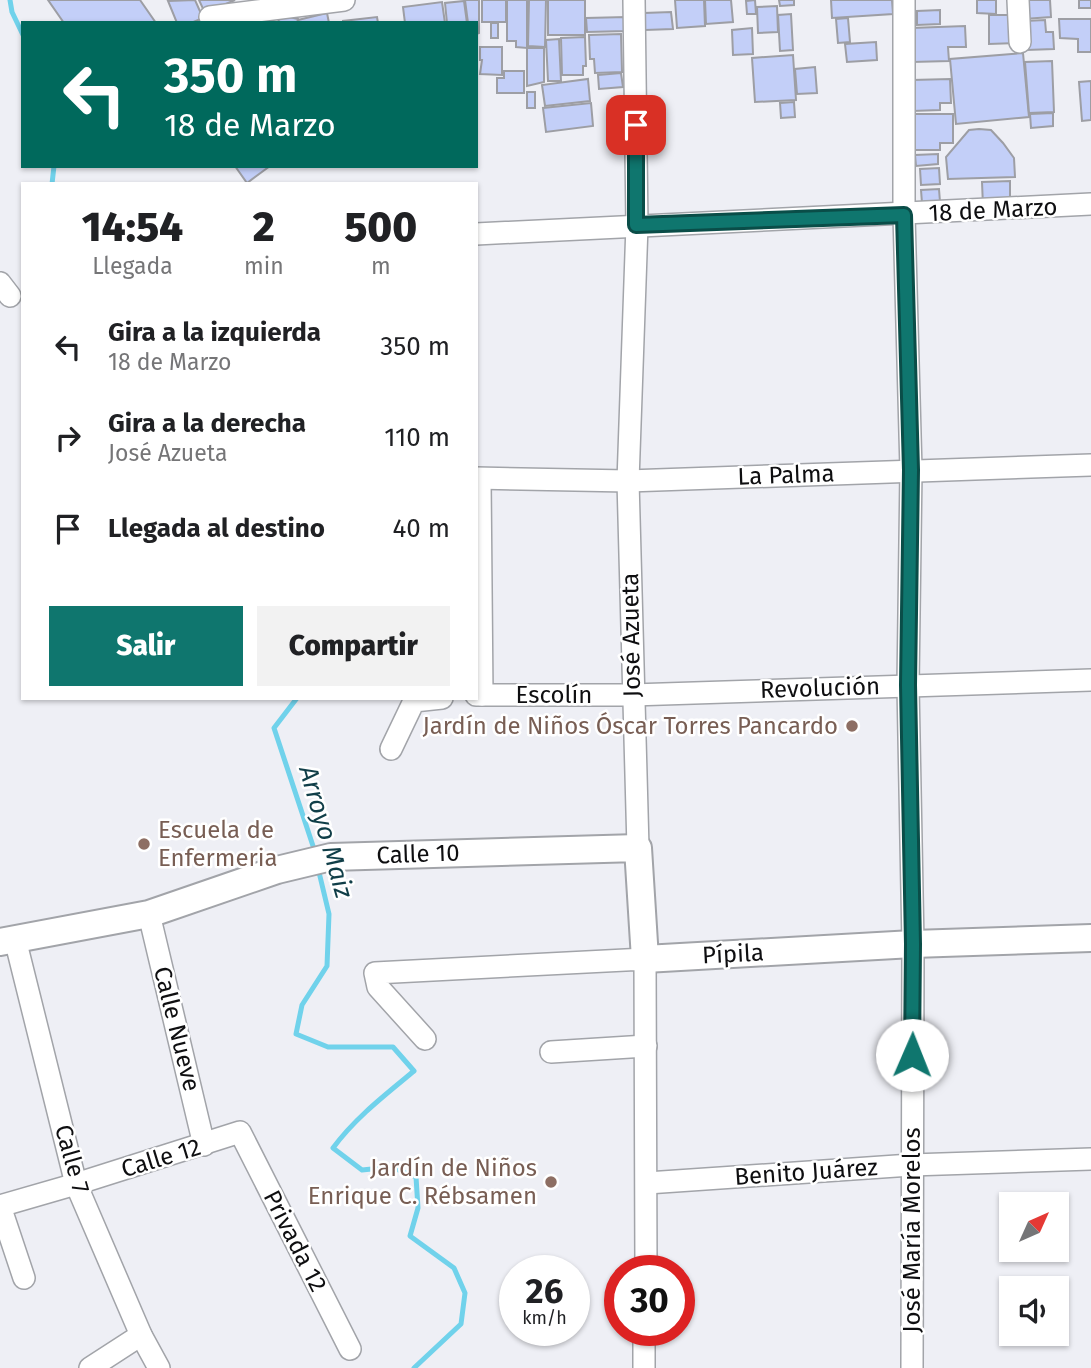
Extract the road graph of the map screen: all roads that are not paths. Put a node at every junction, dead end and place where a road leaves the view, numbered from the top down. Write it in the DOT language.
graph roads {
  1 [pos="344,0"];
  2 [pos="634,0"];
  3 [pos="904,0"];
  4 [pos="1018,0"];
  5 [pos="210,18"];
  6 [pos="1020,42"];
  7 [pos="1091,204"];
  8 [pos="904,215"];
  9 [pos="636,225"];
  10 [pos="478,234"];
  11 [pos="1091,465"];
  12 [pos="911,470"];
  13 [pos="478,478"];
  14 [pos="628,481"];
  15 [pos="1091,680"];
  16 [pos="908,685"];
  17 [pos="479,695"];
  18 [pos="632,695"];
  19 [pos="423,700"];
  20 [pos="391,749"];
  21 [pos="638,848"];
  22 [pos="149,914"];
  23 [pos="1091,938"];
  24 [pos="7,941"];
  25 [pos="913,944"];
  26 [pos="645,959"];
  27 [pos="425,1039"];
  28 [pos="646,1046"];
  29 [pos="551,1052"];
  30 [pos="240,1132"];
  31 [pos="204,1144"];
  32 [pos="1091,1159"];
  33 [pos="911,1165"];
  34 [pos="647,1183"];
  35 [pos="76,1184"];
  36 [pos="0,1206"];
  37 [pos="646,1255"];
  38 [pos="24,1278"];
  39 [pos="141,1335"];
  40 [pos="644,1346"];
  41 [pos="350,1349"];
  42 [pos="90,1368"];
  43 [pos="159,1368"];
  44 [pos="643,1368"];
  45 [pos="912,1368"];
  1 -- 5 [label="street"];
  2 -- 9 [label="street, José Azueta"];
  3 -- 8 [label="street, José María Morelos"];
  4 -- 6 [label="street"];
  7 -- 8 [label="street, 18 de Marzo"];
  8 -- 9 [label="street, 18 de Marzo"];
  8 -- 12 [label="street, José María Morelos"];
  9 -- 10 [label="street, 18 de Marzo"];
  9 -- 14 [label="street, José Azueta"];
  11 -- 12 [label="street, La Palma"];
  12 -- 14 [label="street, La Palma"];
  12 -- 16 [label="street, José María Morelos"];
  13 -- 14 [label="street, La Palma"];
  13 -- 17 [label="street"];
  14 -- 18 [label="street, José Azueta"];
  15 -- 16 [label="street, Revolución"];
  16 -- 18 [label="street, Revolución"];
  16 -- 25 [label="street, José María Morelos"];
  17 -- 18 [label="street, Escolín"];
  18 -- 21 [label="street, José Azueta"];
  19 -- 20 [label="street"];
  21 -- 22 [label="main road, Calle 10"];
  21 -- 26 [label="main road, José Azueta"];
  22 -- 24 [label="main road, Calle 10"];
  22 -- 31 [label="street, Calle Nueve"];
  23 -- 25 [label="main road, Pípila"];
  24 -- 35 [label="street, Calle 7"];
  25 -- 26 [label="main road, Pípila"];
  25 -- 33 [label="street, José María Morelos"];
  26 -- 27 [label="street, Pípila"];
  26 -- 28 [label="street, José Azueta"];
  28 -- 29 [label="street"];
  28 -- 34 [label="street, José Azueta"];
  30 -- 31 [label="street, Calle 12"];
  30 -- 41 [label="street, Privada 12"];
  31 -- 35 [label="street, Calle 12"];
  32 -- 33 [label="street, Benito Juárez"];
  33 -- 34 [label="street, Benito Juárez"];
  33 -- 45 [label="street, José María Morelos"];
  34 -- 37 [label="street, José Azueta"];
  35 -- 36 [label="street, Calle 12"];
  35 -- 39 [label="street, Calle 7"];
  36 -- 38 [label="street"];
  39 -- 42 [label="street"];
  39 -- 43 [label="street, Calle 7"];
  40 -- 44 [label="street"];
}
